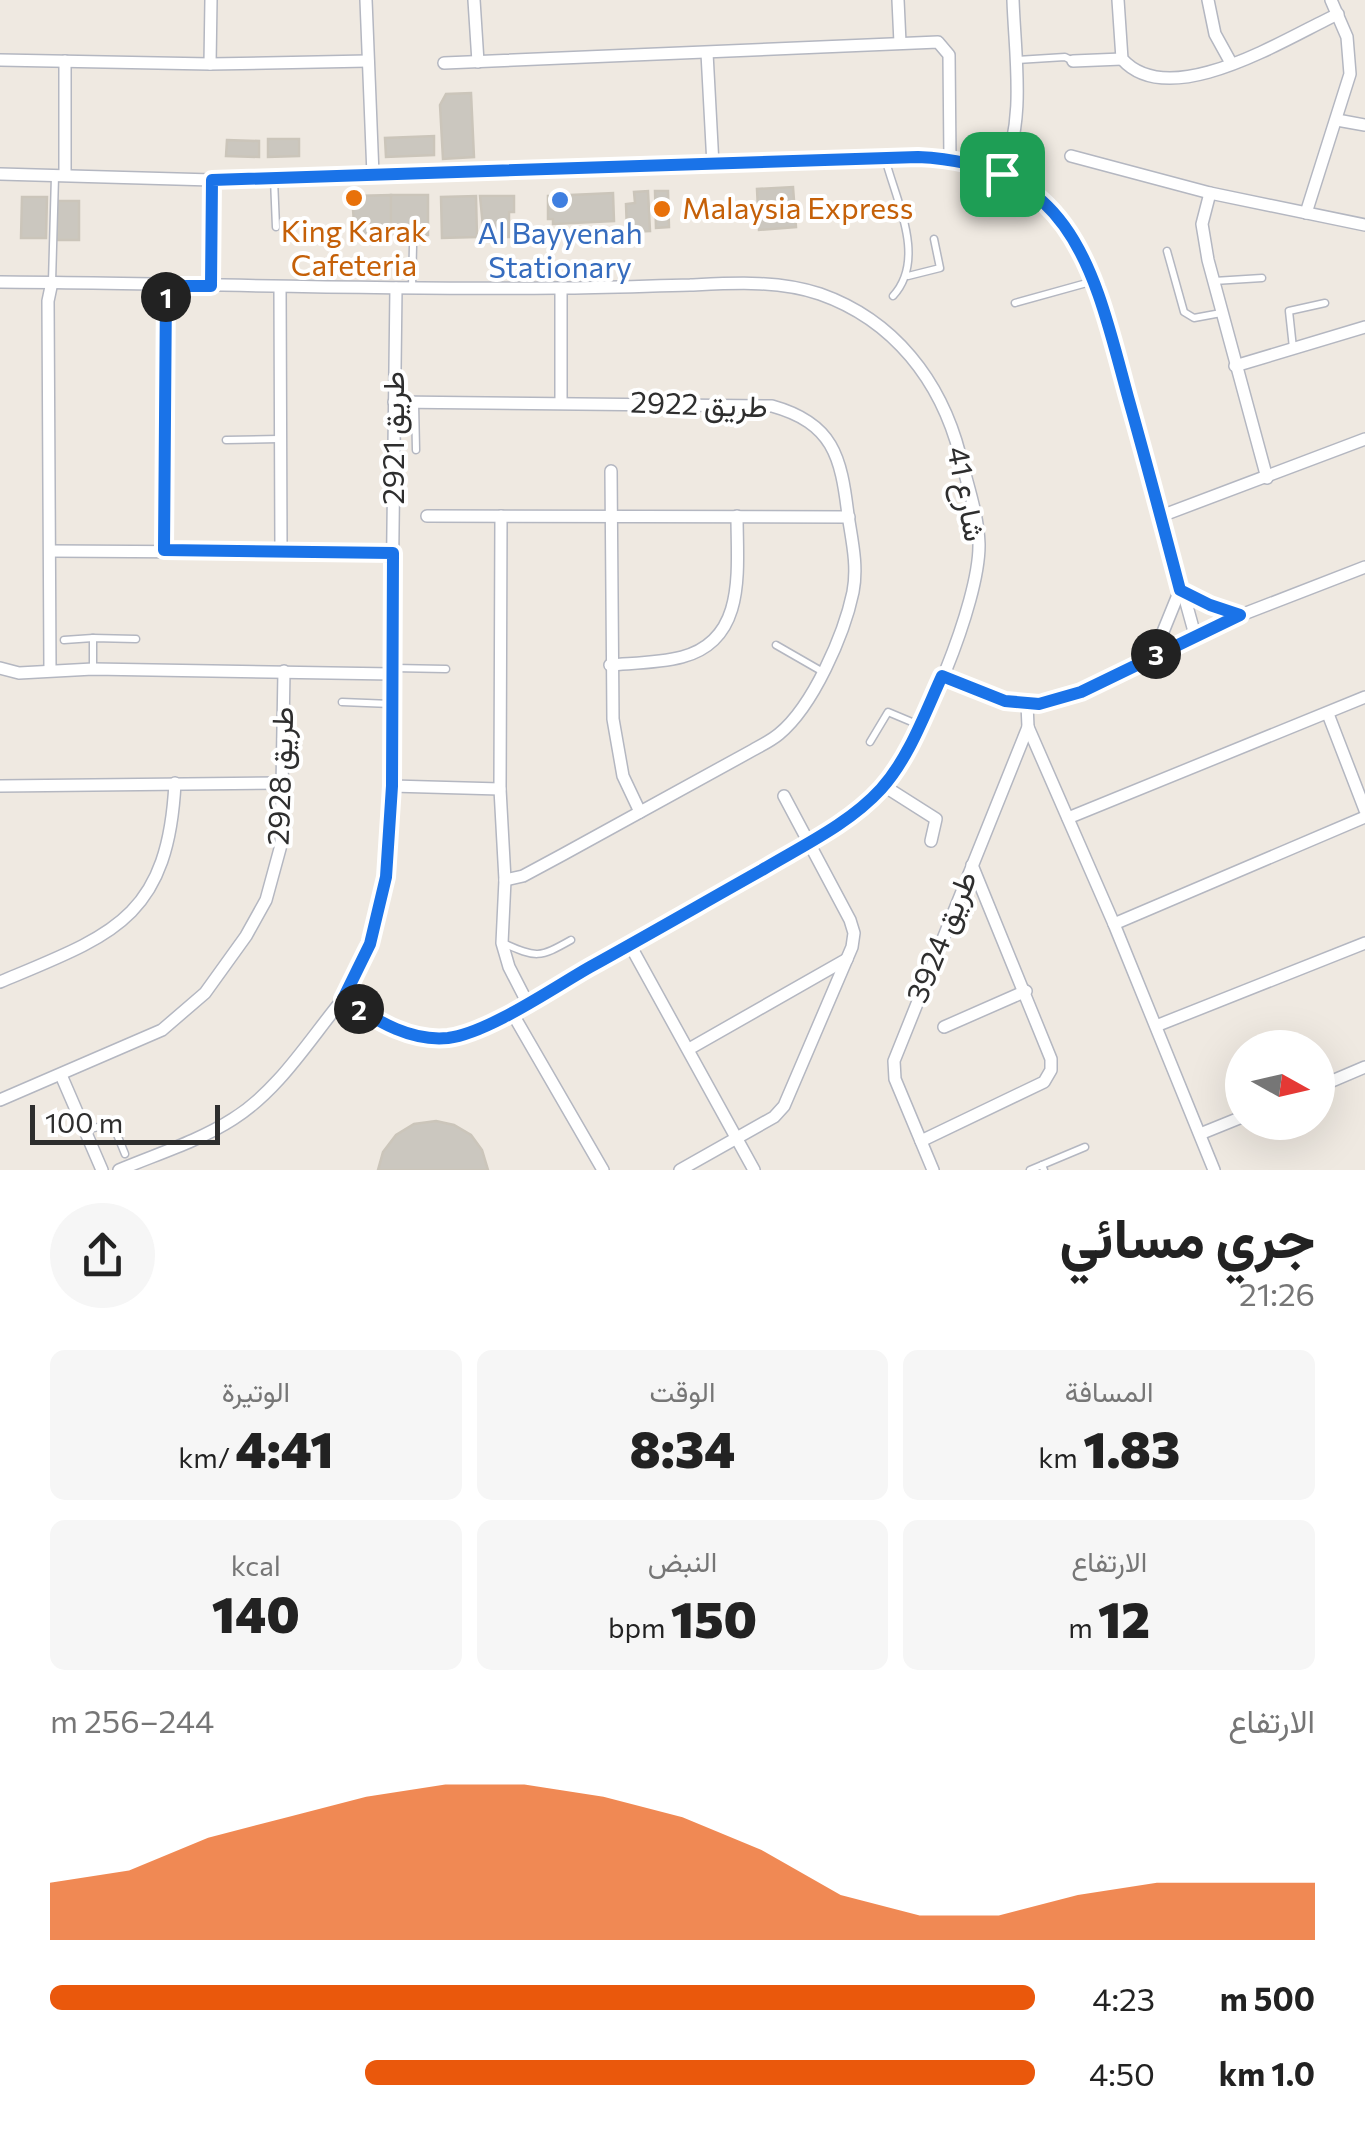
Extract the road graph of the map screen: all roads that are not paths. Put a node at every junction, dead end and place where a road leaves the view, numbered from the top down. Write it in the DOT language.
graph roads {
  1 [pos="211,0"];
  2 [pos="366,0"];
  3 [pos="474,0"];
  4 [pos="898,0"];
  5 [pos="1013,0"];
  6 [pos="1118,0"];
  7 [pos="1208,0"];
  8 [pos="1331,0"];
  9 [pos="1338,14"];
  10 [pos="900,43"];
  11 [pos="707,53"];
  12 [pos="1122,59"];
  13 [pos="0,60"];
  14 [pos="1016,60"];
  15 [pos="65,61"];
  16 [pos="368,61"];
  17 [pos="1073,61"];
  18 [pos="478,62"];
  19 [pos="444,63"];
  20 [pos="1231,63"];
  21 [pos="210,64"];
  22 [pos="1336,120"];
  23 [pos="1365,125"];
  24 [pos="1071,156"];
  25 [pos="885,158"];
  26 [pos="950,158"];
  27 [pos="713,164"];
  28 [pos="0,174"];
  29 [pos="60,174"];
  30 [pos="373,174"];
  31 [pos="1002,174"];
  32 [pos="274,178"];
  33 [pos="212,180"];
  34 [pos="1210,192"];
  35 [pos="1306,213"];
  36 [pos="1365,225"];
  37 [pos="276,227"];
  38 [pos="934,240"];
  39 [pos="413,246"];
  40 [pos="1167,252"];
  41 [pos="906,276"];
  42 [pos="1262,278"];
  43 [pos="1096,280"];
  44 [pos="1213,281"];
  45 [pos="0,282"];
  46 [pos="52,282"];
  47 [pos="166,286"];
  48 [pos="211,286"];
  49 [pos="280,287"];
  50 [pos="396,288"];
  51 [pos="412,288"];
  52 [pos="561,288"];
  53 [pos="892,296"];
  54 [pos="1014,303"];
  55 [pos="1324,303"];
  56 [pos="1220,313"];
  57 [pos="1365,327"];
  58 [pos="1293,348"];
  59 [pos="1235,366"];
  60 [pos="394,402"];
  61 [pos="415,402"];
  62 [pos="562,402"];
  63 [pos="280,439"];
  64 [pos="1365,439"];
  65 [pos="226,440"];
  66 [pos="416,450"];
  67 [pos="611,471"];
  68 [pos="1267,478"];
  69 [pos="427,516"];
  70 [pos="501,516"];
  71 [pos="610,516"];
  72 [pos="737,516"];
  73 [pos="1160,516"];
  74 [pos="849,517"];
  75 [pos="164,550"];
  76 [pos="281,550"];
  77 [pos="50,551"];
  78 [pos="393,553"];
  79 [pos="1365,567"];
  80 [pos="1180,590"];
  81 [pos="1240,615"];
  82 [pos="1195,635"];
  83 [pos="93,638"];
  84 [pos="136,639"];
  85 [pos="64,640"];
  86 [pos="776,646"];
  87 [pos="1154,654"];
  88 [pos="610,665"];
  89 [pos="0,668"];
  90 [pos="50,669"];
  91 [pos="94,669"];
  92 [pos="446,670"];
  93 [pos="284,671"];
  94 [pos="392,671"];
  95 [pos="822,672"];
  96 [pos="942,676"];
  97 [pos="1365,697"];
  98 [pos="342,702"];
  99 [pos="392,704"];
  100 [pos="1027,704"];
  101 [pos="1328,714"];
  102 [pos="919,725"];
  103 [pos="1028,727"];
  104 [pos="870,742"];
  105 [pos="175,783"];
  106 [pos="284,783"];
  107 [pos="0,786"];
  108 [pos="392,786"];
  109 [pos="884,786"];
  110 [pos="500,789"];
  111 [pos="784,796"];
  112 [pos="640,812"];
  113 [pos="1365,814"];
  114 [pos="1068,818"];
  115 [pos="930,841"];
  116 [pos="808,843"];
  117 [pos="972,865"];
  118 [pos="505,880"];
  119 [pos="1114,924"];
  120 [pos="572,940"];
  121 [pos="502,943"];
  122 [pos="1365,943"];
  123 [pos="630,945"];
  124 [pos="847,959"];
  125 [pos="0,982"];
  126 [pos="1026,991"];
  127 [pos="343,999"];
  128 [pos="527,1002"];
  129 [pos="512,1012"];
  130 [pos="1156,1026"];
  131 [pos="944,1027"];
  132 [pos="690,1049"];
  133 [pos="1365,1067"];
  134 [pos="61,1076"];
  135 [pos="1335,1080"];
  136 [pos="0,1100"];
  137 [pos="1225,1124"];
  138 [pos="86,1131"];
  139 [pos="1200,1134"];
  140 [pos="737,1139"];
  141 [pos="921,1141"];
  142 [pos="1085,1147"];
  143 [pos="125,1154"];
  144 [pos="928,1168"];
  145 [pos="1043,1168"];
  146 [pos="102,1170"];
  147 [pos="119,1170"];
  148 [pos="603,1170"];
  149 [pos="680,1170"];
  150 [pos="754,1170"];
  151 [pos="1030,1170"];
  152 [pos="1214,1170"];
  1 -- 21 [label="street"];
  2 -- 16 [label="street"];
  3 -- 18 [label="street"];
  4 -- 10 [label="street"];
  5 -- 14 [label="street"];
  6 -- 12 [label="street"];
  7 -- 20 [label="street"];
  8 -- 9 [label="street"];
  9 -- 20 [label="street"];
  9 -- 22 [label="street"];
  10 -- 11 [label="street"];
  10 -- 26 [label="street"];
  11 -- 18 [label="street"];
  11 -- 27 [label="street"];
  12 -- 17 [label="street"];
  12 -- 20 [label="street"];
  13 -- 15 [label="street"];
  14 -- 17 [label="lane"];
  14 -- 31 [label="street"];
  15 -- 21 [label="street"];
  15 -- 29 [label="street"];
  16 -- 21 [label="street"];
  16 -- 30 [label="street"];
  18 -- 19 [label="street"];
  22 -- 23 [label="street"];
  22 -- 35 [label="street"];
  24 -- 34 [label="street"];
  25 -- 26 [label="street"];
  25 -- 27 [label="street"];
  25 -- 41 [label="lane"];
  26 -- 31 [label="street"];
  27 -- 30 [label="street"];
  28 -- 29 [label="street"];
  29 -- 33 [label="street"];
  29 -- 46 [label="lane"];
  30 -- 32 [label="street"];
  31 -- 43 [label="street"];
  32 -- 33 [label="street"];
  32 -- 37 [label="lane"];
  33 -- 48 [label="street"];
  34 -- 35 [label="street"];
  34 -- 44 [label="street"];
  35 -- 36 [label="street"];
  38 -- 41 [label="lane"];
  39 -- 51 [label="lane"];
  40 -- 56 [label="lane"];
  41 -- 53 [label="lane"];
  42 -- 44 [label="lane"];
  43 -- 54 [label="lane"];
  43 -- 73 [label="street"];
  44 -- 56 [label="street"];
  45 -- 46 [label="street, شارع 41"];
  46 -- 47 [label="street, شارع 41"];
  46 -- 77 [label="street"];
  47 -- 48 [label="street, شارع 41"];
  47 -- 75 [label="street"];
  48 -- 49 [label="street, شارع 41"];
  49 -- 50 [label="street, شارع 41"];
  49 -- 63 [label="street"];
  50 -- 51 [label="street, شارع 41"];
  50 -- 60 [label="street, طريق 2921"];
  51 -- 52 [label="street, شارع 41"];
  52 -- 62 [label="street"];
  52 -- 96 [label="street, شارع 41"];
  55 -- 58 [label="lane"];
  56 -- 59 [label="street"];
  57 -- 58 [label="street"];
  58 -- 59 [label="street"];
  59 -- 68 [label="street"];
  60 -- 61 [label="street, طريق 2922"];
  60 -- 78 [label="street, طريق 2921"];
  61 -- 62 [label="street, طريق 2922"];
  61 -- 66 [label="lane"];
  62 -- 74 [label="street, طريق 2922"];
  63 -- 65 [label="lane"];
  63 -- 76 [label="street"];
  64 -- 68 [label="street"];
  67 -- 71 [label="street"];
  68 -- 73 [label="street"];
  69 -- 70 [label="street"];
  70 -- 71 [label="street"];
  70 -- 110 [label="street"];
  71 -- 72 [label="street"];
  71 -- 88 [label="street"];
  72 -- 74 [label="street"];
  72 -- 88 [label="street"];
  73 -- 80 [label="street"];
  74 -- 95 [label="street, طريق 2922"];
  75 -- 76 [label="street"];
  75 -- 77 [label="street"];
  76 -- 78 [label="street"];
  77 -- 90 [label="street"];
  78 -- 94 [label="street, طريق 2921"];
  79 -- 81 [label="street"];
  80 -- 81 [label="street"];
  80 -- 82 [label="street"];
  80 -- 87 [label="street"];
  81 -- 82 [label="street"];
  82 -- 87 [label="street"];
  83 -- 84 [label="lane"];
  83 -- 85 [label="lane"];
  83 -- 91 [label="lane"];
  86 -- 95 [label="lane"];
  87 -- 100 [label="street"];
  88 -- 112 [label="street"];
  89 -- 90 [label="street"];
  90 -- 91 [label="street"];
  91 -- 93 [label="street"];
  92 -- 94 [label="lane"];
  93 -- 94 [label="street"];
  93 -- 106 [label="street, طريق 2928"];
  94 -- 99 [label="street, طريق 2921"];
  95 -- 112 [label="street, طريق 2922"];
  96 -- 100 [label="street"];
  96 -- 102 [label="street, شارع 41"];
  97 -- 101 [label="street"];
  98 -- 99 [label="lane"];
  99 -- 108 [label="street, طريق 2921"];
  100 -- 103 [label="street, طريق 3924"];
  101 -- 113 [label="street"];
  101 -- 114 [label="street"];
  102 -- 104 [label="lane"];
  102 -- 109 [label="street, شارع 41"];
  103 -- 114 [label="street"];
  103 -- 117 [label="street, طريق 3924"];
  105 -- 106 [label="street"];
  105 -- 107 [label="street"];
  105 -- 125 [label="street"];
  106 -- 134 [label="street, طريق 2928"];
  108 -- 110 [label="street"];
  108 -- 127 [label="street, طريق 2921"];
  109 -- 115 [label="street"];
  109 -- 116 [label="street, شارع 41"];
  110 -- 118 [label="street"];
  111 -- 116 [label="street"];
  112 -- 118 [label="street, طريق 2922"];
  113 -- 119 [label="street"];
  114 -- 119 [label="street"];
  116 -- 123 [label="street, شارع 41"];
  116 -- 124 [label="street"];
  117 -- 126 [label="street"];
  117 -- 141 [label="street, طريق 3924"];
  118 -- 121 [label="street"];
  119 -- 130 [label="street"];
  120 -- 121 [label="lane"];
  121 -- 128 [label="street"];
  122 -- 130 [label="street"];
  123 -- 128 [label="street, شارع 41"];
  123 -- 132 [label="street"];
  124 -- 132 [label="street"];
  124 -- 140 [label="street"];
  126 -- 131 [label="street"];
  126 -- 141 [label="street"];
  127 -- 129 [label="street, شارع 41"];
  127 -- 147 [label="street"];
  128 -- 129 [label="street, شارع 41"];
  129 -- 148 [label="street"];
  130 -- 139 [label="street"];
  132 -- 140 [label="street"];
  133 -- 135 [label="street"];
  134 -- 136 [label="street, طريق 2928"];
  134 -- 138 [label="street"];
  137 -- 139 [label="street"];
  138 -- 143 [label="lane"];
  138 -- 146 [label="street"];
  139 -- 152 [label="street"];
  140 -- 149 [label="street"];
  140 -- 150 [label="street"];
  141 -- 144 [label="street, طريق 3924"];
  142 -- 145 [label="lane"];
  145 -- 151 [label="lane"];
}
